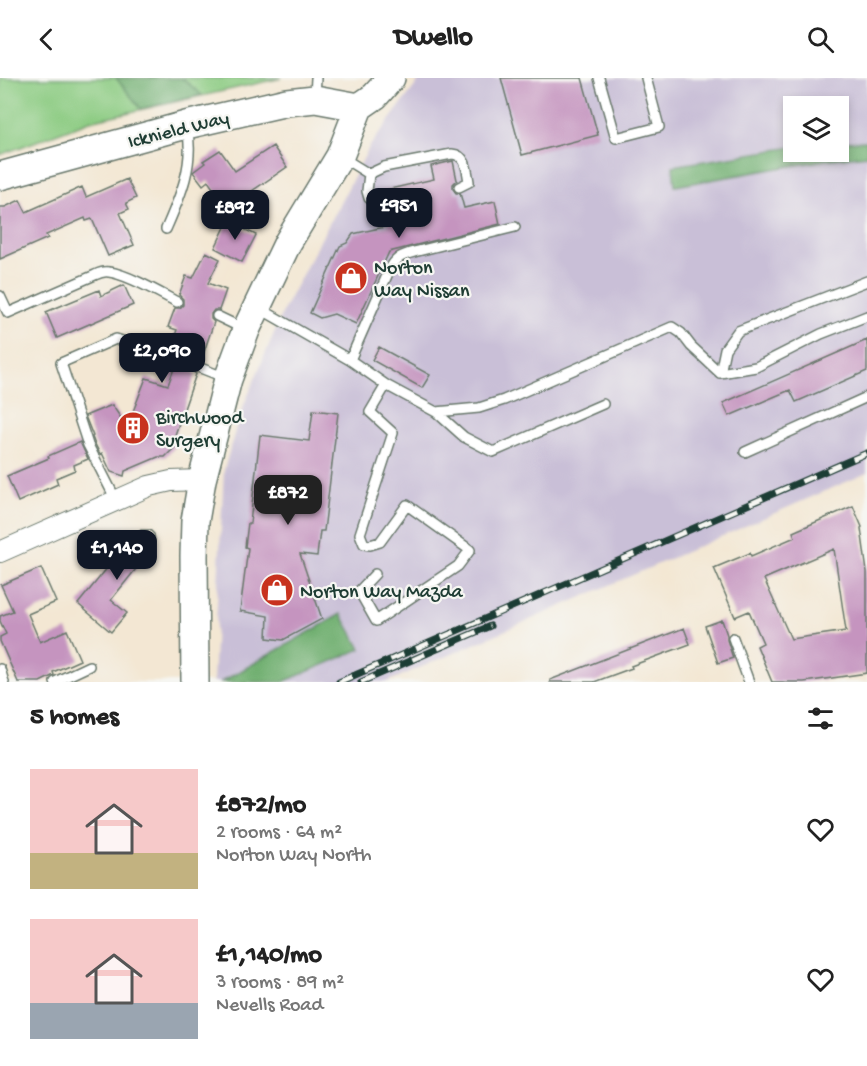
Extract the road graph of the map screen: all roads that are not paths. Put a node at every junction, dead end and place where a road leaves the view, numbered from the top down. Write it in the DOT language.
graph roads {
  1 [pos="391,78"];
  2 [pos="599,78"];
  3 [pos="646,78"];
  4 [pos="315,88"];
  5 [pos="359,107"];
  6 [pos="186,125"];
  7 [pos="340,156"];
  8 [pos="369,174"];
  9 [pos="0,176"];
  10 [pos="459,187"];
  11 [pos="384,203"];
  12 [pos="515,227"];
  13 [pos="166,229"];
  14 [pos="867,281"];
  15 [pos="0,296"];
  16 [pos="177,302"];
  17 [pos="217,316"];
  18 [pos="867,316"];
  19 [pos="252,318"];
  20 [pos="177,360"];
  21 [pos="350,360"];
  22 [pos="198,367"];
  23 [pos="720,373"];
  24 [pos="228,379"];
  25 [pos="386,385"];
  26 [pos="867,397"];
  27 [pos="603,404"];
  28 [pos="436,412"];
  29 [pos="745,452"];
  30 [pos="202,480"];
  31 [pos="116,500"];
  32 [pos="0,552"];
  33 [pos="375,574"];
  34 [pos="733,639"];
  35 [pos="89,666"];
  36 [pos="0,669"];
  37 [pos="4,682"];
  38 [pos="55,682"];
  39 [pos="195,682"];
  40 [pos="749,682"];
  1 -- 5 [label="street"];
  2 -- 3 [label="lane"];
  4 -- 5 [label="street, Icknield Way"];
  4 -- 6 [label="street, Icknield Way"];
  5 -- 7 [label="street"];
  6 -- 9 [label="street, Icknield Way"];
  6 -- 13 [label="lane"];
  7 -- 8 [label="lane"];
  7 -- 19 [label="street"];
  8 -- 10 [label="lane"];
  8 -- 11 [label="lane"];
  12 -- 21 [label="lane"];
  14 -- 23 [label="lane"];
  15 -- 16 [label="lane"];
  17 -- 19 [label="lane"];
  18 -- 23 [label="lane"];
  19 -- 21 [label="lane"];
  19 -- 24 [label="street"];
  20 -- 31 [label="lane"];
  21 -- 25 [label="lane"];
  22 -- 24 [label="lane"];
  23 -- 28 [label="lane"];
  24 -- 30 [label="street"];
  25 -- 28 [label="lane"];
  25 -- 33 [label="lane"];
  26 -- 29 [label="lane"];
  27 -- 28 [label="lane"];
  30 -- 31 [label="street"];
  30 -- 39 [label="street"];
  31 -- 32 [label="street"];
  34 -- 40 [label="lane"];
  35 -- 38 [label="lane"];
  36 -- 37 [label="lane"];
}
